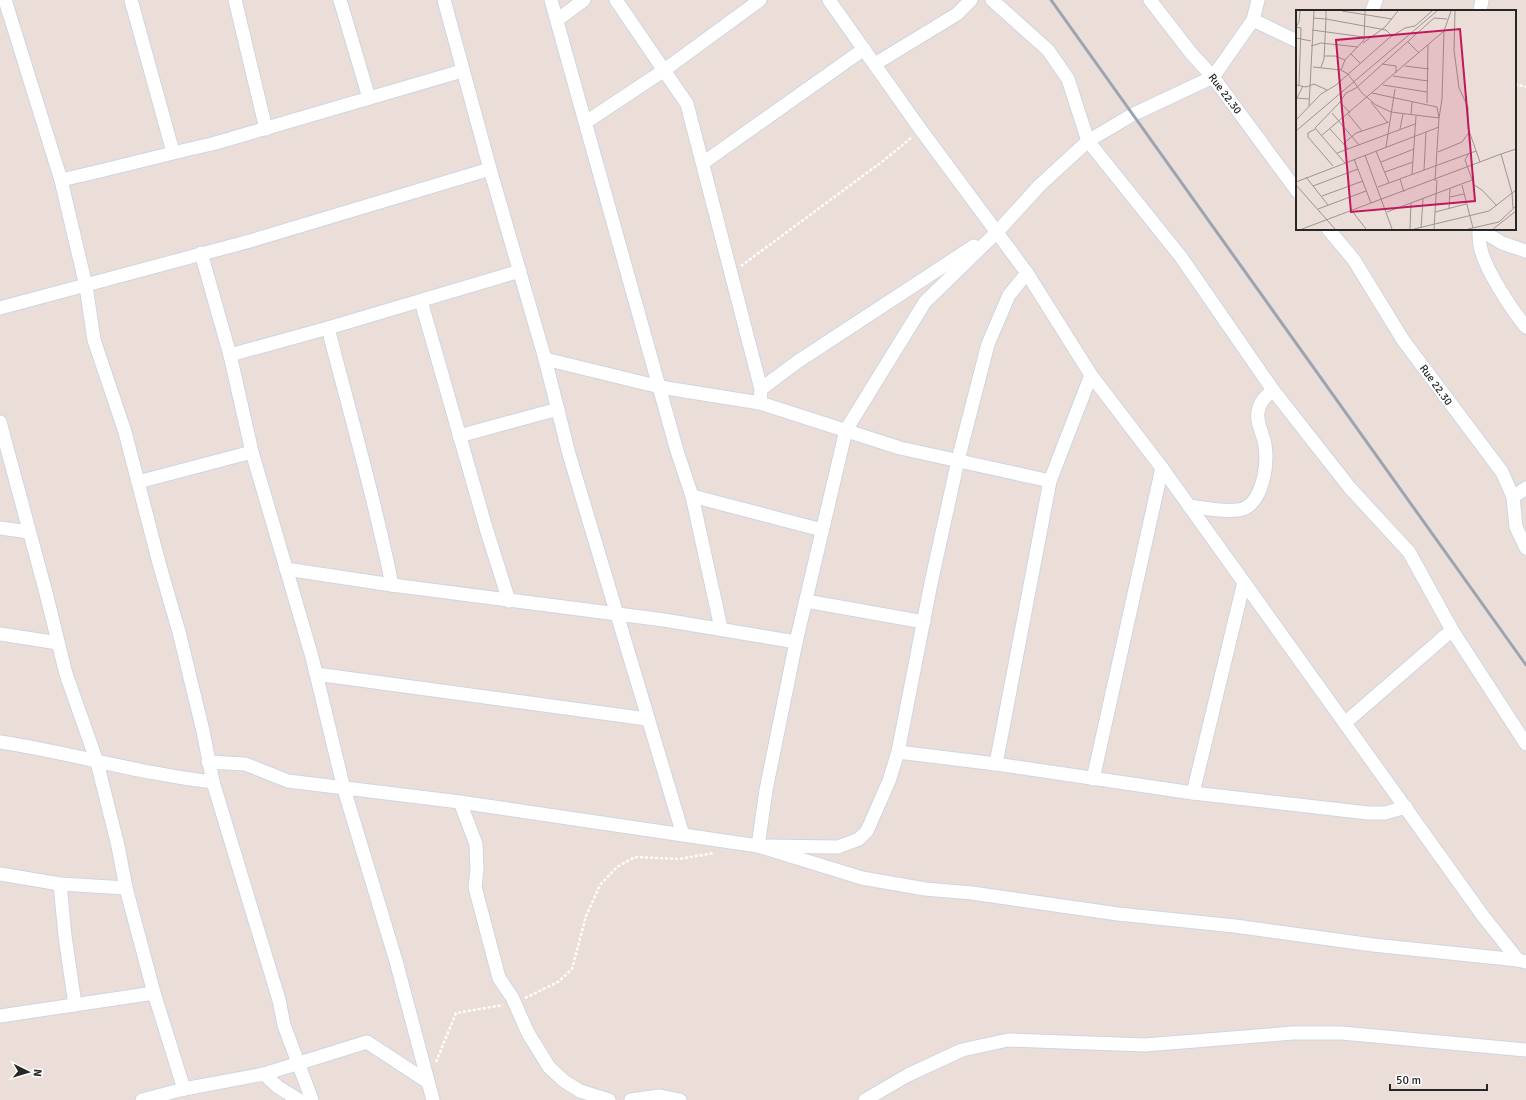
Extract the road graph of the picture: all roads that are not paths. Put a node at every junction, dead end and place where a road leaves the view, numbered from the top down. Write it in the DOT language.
graph roads {
  1 [pos="5,0"];
  2 [pos="131,0"];
  3 [pos="235,0"];
  4 [pos="340,0"];
  5 [pos="444,0"];
  6 [pos="551,0"];
  7 [pos="584,0"];
  8 [pos="616,0"];
  9 [pos="760,0"];
  10 [pos="829,0"];
  11 [pos="971,0"];
  12 [pos="992,0"];
  13 [pos="1150,0"];
  14 [pos="1258,0"];
  15 [pos="1376,0"];
  16 [pos="1482,0"];
  17 [pos="1372,10"];
  18 [pos="1480,10"];
  19 [pos="4,16"];
  20 [pos="557,20"];
  21 [pos="1253,20"];
  22 [pos="1296,41"];
  23 [pos="864,49"];
  24 [pos="875,64"];
  25 [pos="462,71"];
  26 [pos="663,72"];
  27 [pos="1213,77"];
  28 [pos="369,98"];
  29 [pos="586,122"];
  30 [pos="266,129"];
  31 [pos="1088,141"];
  32 [pos="173,152"];
  33 [pos="703,164"];
  34 [pos="490,169"];
  35 [pos="61,180"];
  36 [pos="1296,190"];
  37 [pos="1329,230"];
  38 [pos="1479,230"];
  39 [pos="1481,230"];
  40 [pos="998,231"];
  41 [pos="1526,251"];
  42 [pos="201,253"];
  43 [pos="520,271"];
  44 [pos="1027,273"];
  45 [pos="86,286"];
  46 [pos="421,300"];
  47 [pos="0,308"];
  48 [pos="1526,327"];
  49 [pos="328,328"];
  50 [pos="230,354"];
  51 [pos="545,359"];
  52 [pos="1091,375"];
  53 [pos="660,387"];
  54 [pos="761,389"];
  55 [pos="1273,390"];
  56 [pos="760,403"];
  57 [pos="558,409"];
  58 [pos="0,422"];
  59 [pos="846,430"];
  60 [pos="460,436"];
  61 [pos="252,452"];
  62 [pos="958,460"];
  63 [pos="1162,468"];
  64 [pos="1050,481"];
  65 [pos="138,482"];
  66 [pos="1526,488"];
  67 [pos="692,496"];
  68 [pos="1513,497"];
  69 [pos="1189,506"];
  70 [pos="0,528"];
  71 [pos="822,530"];
  72 [pos="29,532"];
  73 [pos="1526,548"];
  74 [pos="286,570"];
  75 [pos="1244,582"];
  76 [pos="392,585"];
  77 [pos="510,601"];
  78 [pos="806,601"];
  79 [pos="616,613"];
  80 [pos="924,622"];
  81 [pos="721,628"];
  82 [pos="1452,630"];
  83 [pos="0,634"];
  84 [pos="796,642"];
  85 [pos="58,643"];
  86 [pos="316,674"];
  87 [pos="647,719"];
  88 [pos="1346,722"];
  89 [pos="0,742"];
  90 [pos="1526,744"];
  91 [pos="898,752"];
  92 [pos="97,762"];
  93 [pos="208,762"];
  94 [pos="996,764"];
  95 [pos="1093,779"];
  96 [pos="213,782"];
  97 [pos="344,789"];
  98 [pos="1192,793"];
  99 [pos="460,802"];
  100 [pos="1406,807"];
  101 [pos="683,835"];
  102 [pos="758,846"];
  103 [pos="0,874"];
  104 [pos="60,884"];
  105 [pos="126,888"];
  106 [pos="1522,961"];
  107 [pos="154,993"];
  108 [pos="75,1005"];
  109 [pos="0,1016"];
  110 [pos="1526,1050"];
  111 [pos="299,1063"];
  112 [pos="264,1074"];
  113 [pos="428,1082"];
  114 [pos="184,1089"];
  115 [pos="142,1100"];
  116 [pos="300,1100"];
  117 [pos="312,1100"];
  118 [pos="433,1100"];
  119 [pos="609,1100"];
  120 [pos="631,1100"];
  121 [pos="680,1100"];
  122 [pos="865,1100"];
  1 -- 19 [label="street"];
  2 -- 32 [label="street"];
  3 -- 30 [label="street"];
  4 -- 28 [label="street"];
  5 -- 25 [label="street"];
  6 -- 20 [label="street"];
  7 -- 20 [label="street"];
  8 -- 26 [label="street"];
  9 -- 26 [label="street"];
  10 -- 23 [label="street"];
  11 -- 24 [label="street"];
  12 -- 31 [label="street"];
  13 -- 27 [label="street, Rue 22.30"];
  14 -- 21 [label="street"];
  15 -- 17 [label="street"];
  16 -- 18 [label="street"];
  19 -- 35 [label="street"];
  20 -- 29 [label="street"];
  21 -- 22 [label="street"];
  21 -- 27 [label="street"];
  23 -- 24 [label="street"];
  23 -- 33 [label="street"];
  24 -- 40 [label="street"];
  25 -- 28 [label="street"];
  25 -- 34 [label="street"];
  26 -- 29 [label="street"];
  26 -- 33 [label="street"];
  27 -- 31 [label="street"];
  27 -- 36 [label="street, Rue 22.30"];
  28 -- 30 [label="street"];
  29 -- 53 [label="street"];
  30 -- 32 [label="street"];
  31 -- 40 [label="street"];
  31 -- 55 [label="street"];
  32 -- 35 [label="street"];
  33 -- 54 [label="street"];
  34 -- 42 [label="street"];
  34 -- 43 [label="street"];
  35 -- 45 [label="street"];
  37 -- 68 [label="street, Rue 22.30"];
  38 -- 48 [label="street"];
  39 -- 41 [label="street"];
  40 -- 44 [label="street"];
  40 -- 54 [label="street"];
  40 -- 59 [label="street"];
  42 -- 45 [label="street"];
  42 -- 50 [label="street"];
  43 -- 46 [label="street"];
  43 -- 51 [label="street"];
  44 -- 52 [label="street"];
  44 -- 62 [label="street"];
  45 -- 47 [label="street"];
  45 -- 65 [label="street"];
  46 -- 49 [label="street"];
  46 -- 60 [label="street"];
  49 -- 50 [label="street"];
  49 -- 76 [label="street"];
  50 -- 61 [label="street"];
  51 -- 53 [label="street"];
  51 -- 57 [label="street"];
  52 -- 63 [label="street"];
  52 -- 64 [label="street"];
  53 -- 56 [label="street"];
  53 -- 67 [label="street"];
  54 -- 56 [label="street"];
  55 -- 69 [label="street"];
  55 -- 82 [label="street"];
  56 -- 59 [label="street"];
  57 -- 60 [label="street"];
  57 -- 79 [label="street"];
  58 -- 72 [label="street"];
  59 -- 62 [label="street"];
  59 -- 71 [label="street"];
  60 -- 77 [label="street"];
  61 -- 65 [label="street"];
  61 -- 74 [label="street"];
  62 -- 64 [label="street"];
  62 -- 80 [label="street"];
  63 -- 69 [label="street"];
  63 -- 95 [label="street"];
  64 -- 94 [label="street"];
  65 -- 93 [label="street"];
  66 -- 68 [label="street"];
  67 -- 71 [label="street"];
  67 -- 81 [label="street"];
  68 -- 73 [label="street, Rue 22.30"];
  69 -- 75 [label="street"];
  70 -- 72 [label="street"];
  71 -- 78 [label="street"];
  72 -- 85 [label="street"];
  74 -- 76 [label="street"];
  74 -- 86 [label="street"];
  75 -- 88 [label="street"];
  75 -- 98 [label="street"];
  76 -- 77 [label="street"];
  77 -- 79 [label="street"];
  78 -- 80 [label="street"];
  78 -- 84 [label="street"];
  79 -- 81 [label="street"];
  79 -- 87 [label="street"];
  80 -- 91 [label="street"];
  81 -- 84 [label="street"];
  82 -- 88 [label="street"];
  82 -- 90 [label="street"];
  83 -- 85 [label="street"];
  84 -- 102 [label="street"];
  85 -- 92 [label="street"];
  86 -- 87 [label="street"];
  86 -- 97 [label="street"];
  87 -- 101 [label="street"];
  88 -- 100 [label="street"];
  89 -- 92 [label="street"];
  91 -- 94 [label="street"];
  91 -- 102 [label="street"];
  92 -- 96 [label="street"];
  92 -- 105 [label="street"];
  93 -- 96 [label="street"];
  93 -- 97 [label="street"];
  94 -- 95 [label="street"];
  95 -- 98 [label="street"];
  96 -- 111 [label="street"];
  97 -- 99 [label="street"];
  97 -- 113 [label="street"];
  98 -- 100 [label="street"];
  99 -- 101 [label="street"];
  99 -- 119 [label="street"];
  100 -- 106 [label="street"];
  101 -- 102 [label="street"];
  102 -- 106 [label="street"];
  103 -- 104 [label="street"];
  104 -- 105 [label="street"];
  104 -- 108 [label="street"];
  105 -- 107 [label="street"];
  107 -- 108 [label="street"];
  107 -- 114 [label="street"];
  108 -- 109 [label="street"];
  110 -- 122 [label="street"];
  111 -- 112 [label="street"];
  111 -- 113 [label="street"];
  111 -- 117 [label="street"];
  112 -- 114 [label="street"];
  112 -- 116 [label="street"];
  113 -- 118 [label="street"];
  114 -- 115 [label="street"];
  120 -- 121 [label="street"];
}
